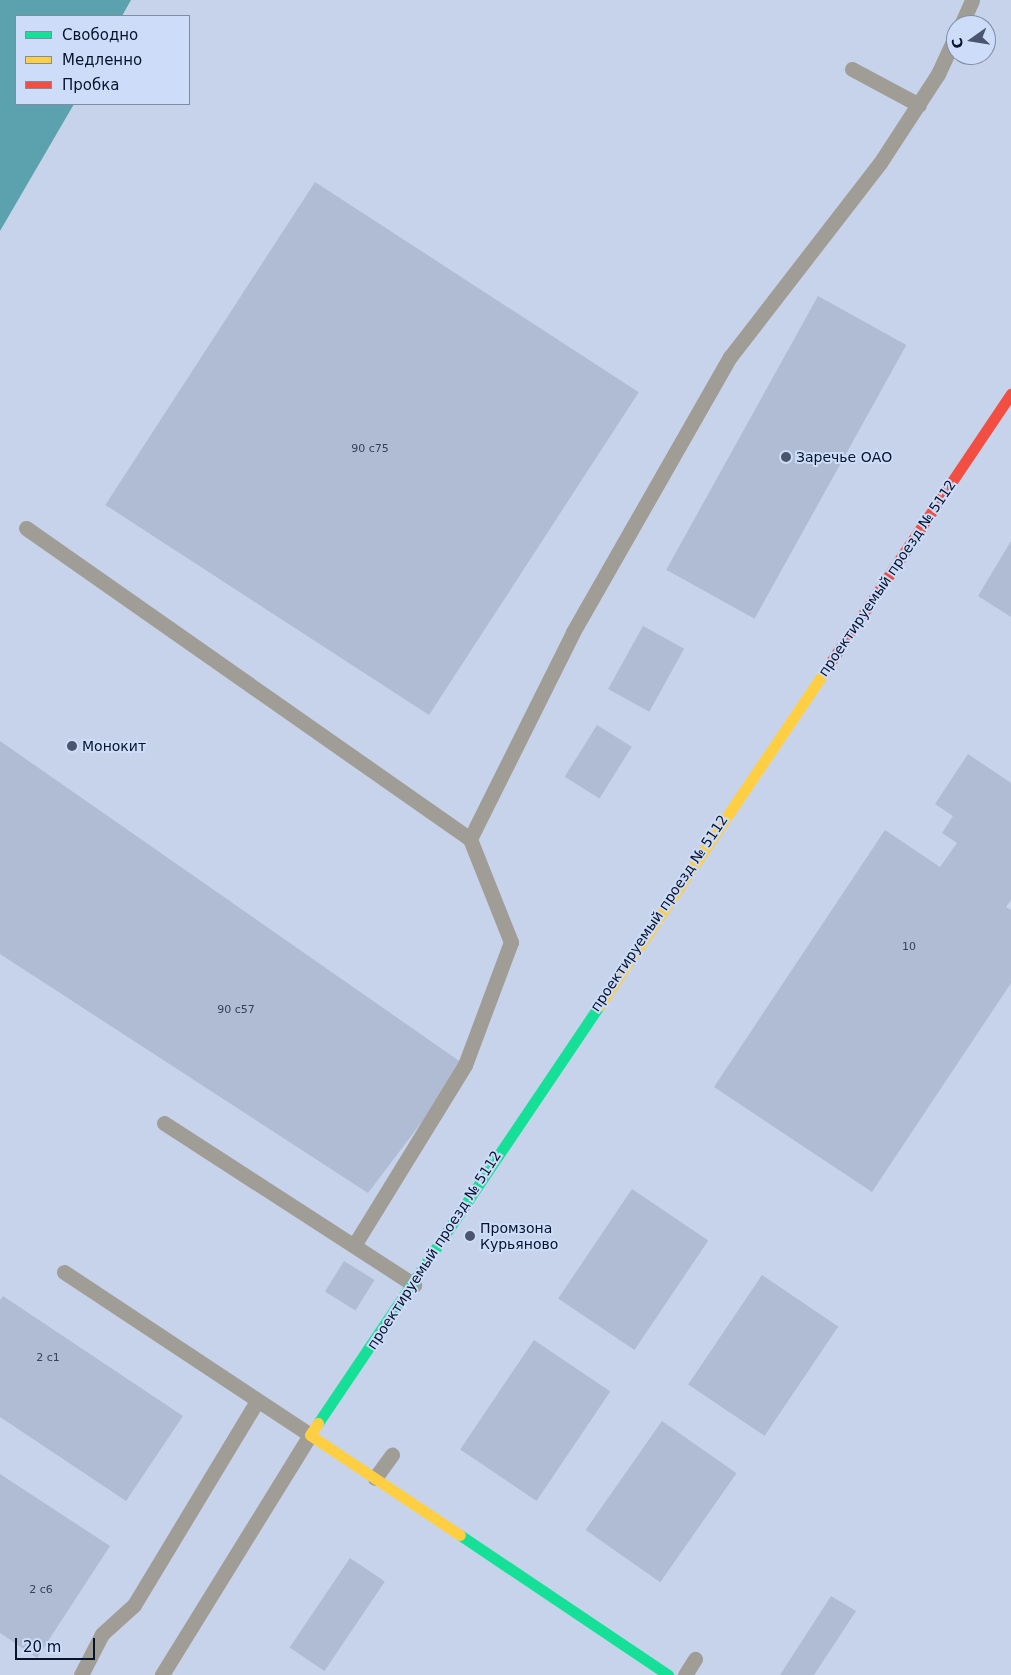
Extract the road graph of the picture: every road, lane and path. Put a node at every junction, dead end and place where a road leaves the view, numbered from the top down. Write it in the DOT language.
graph roads {
  1 [pos="972,0"];
  2 [pos="965,15"];
  3 [pos="946,54"];
  4 [pos="852,70"];
  5 [pos="919,105"];
  6 [pos="1011,394"];
  7 [pos="26,528"];
  8 [pos="470,839"];
  9 [pos="164,1123"];
  10 [pos="355,1244"];
  11 [pos="64,1272"];
  12 [pos="414,1285"];
  13 [pos="257,1401"];
  14 [pos="310,1435"];
  15 [pos="392,1455"];
  16 [pos="375,1478"];
  17 [pos="696,1659"];
  18 [pos="81,1675"];
  19 [pos="162,1675"];
  20 [pos="668,1675"];
  21 [pos="685,1675"];
  1 -- 2 [label="lane"];
  3 -- 5 [label="lane"];
  4 -- 5 [label="lane"];
  5 -- 8 [label="lane"];
  6 -- 12 [label="street, проектируемый проезд № 5112"];
  7 -- 8 [label="lane"];
  8 -- 10 [label="lane"];
  9 -- 10 [label="lane"];
  10 -- 12 [label="lane"];
  11 -- 13 [label="lane"];
  12 -- 14 [label="street, проектируемый проезд № 5112"];
  13 -- 14 [label="lane"];
  13 -- 18 [label="lane"];
  14 -- 16 [label="street"];
  14 -- 19 [label="lane"];
  15 -- 16 [label="lane"];
  16 -- 20 [label="street"];
  17 -- 21 [label="lane"];
}
